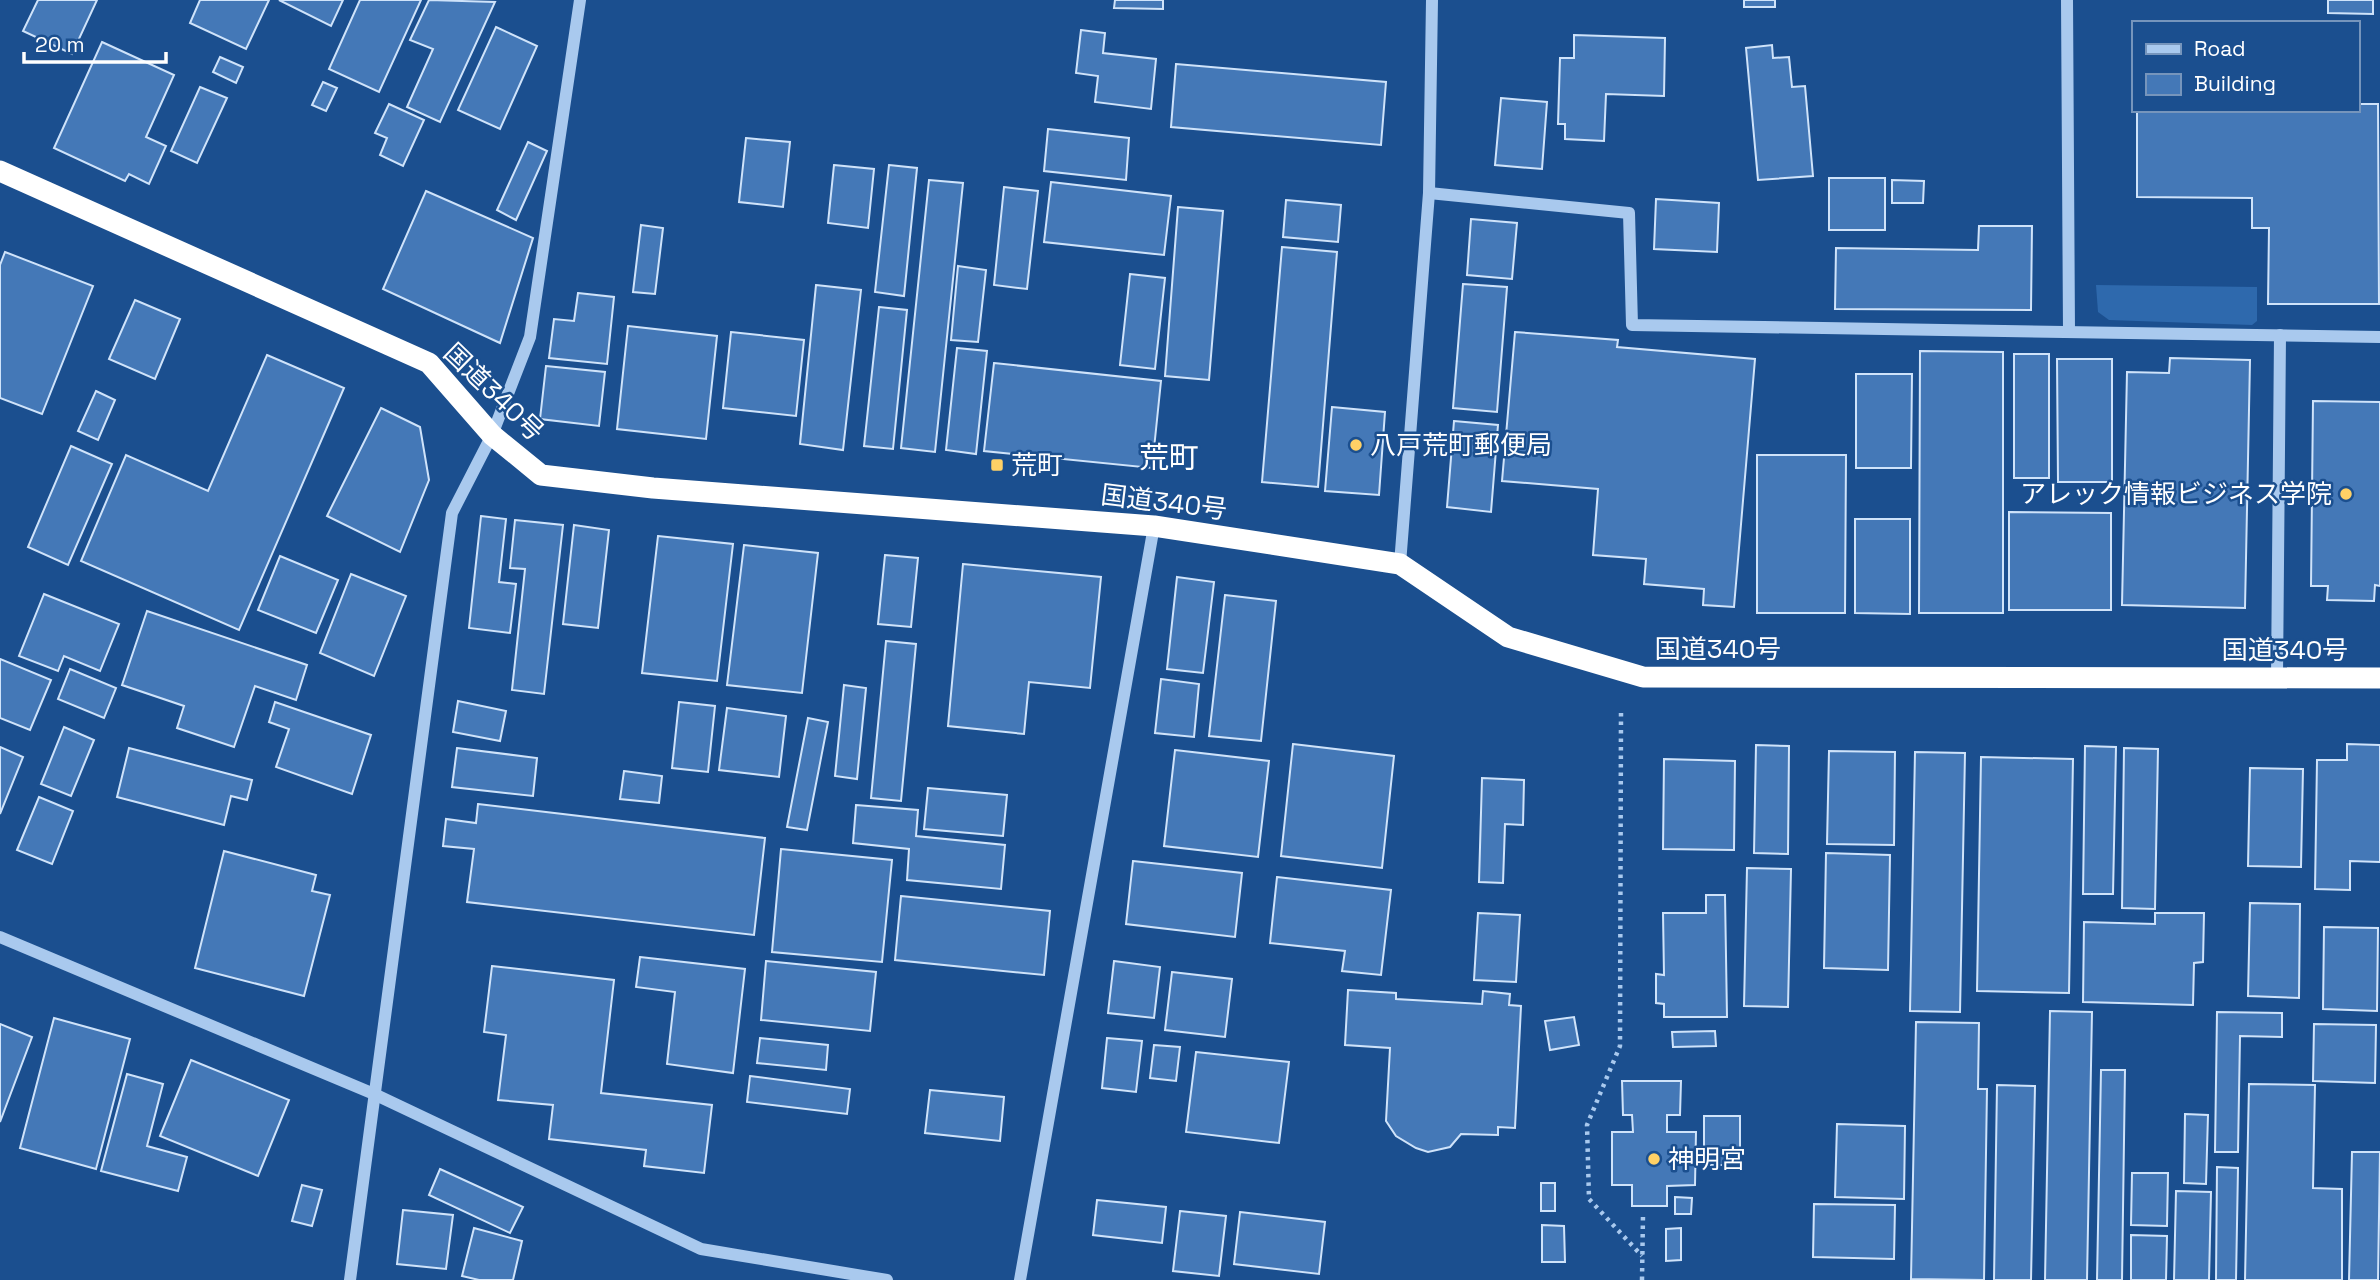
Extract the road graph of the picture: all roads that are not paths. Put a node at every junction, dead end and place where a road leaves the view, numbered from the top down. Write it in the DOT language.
graph roads {
  1 [pos="580,0"];
  2 [pos="1432,0"];
  3 [pos="2067,0"];
  4 [pos="0,172"];
  5 [pos="1429,192"];
  6 [pos="2069,332"];
  7 [pos="2280,335"];
  8 [pos="2380,337"];
  9 [pos="492,435"];
  10 [pos="1154,526"];
  11 [pos="1400,564"];
  12 [pos="2277,678"];
  13 [pos="2380,678"];
  14 [pos="0,937"];
  15 [pos="374,1094"];
  16 [pos="350,1280"];
  17 [pos="887,1280"];
  18 [pos="1020,1280"];
  1 -- 9 [label="street"];
  2 -- 5 [label="street"];
  3 -- 6 [label="street"];
  4 -- 9 [label="highway, 国道340号"];
  5 -- 6 [label="street"];
  5 -- 11 [label="street"];
  6 -- 7 [label="street"];
  7 -- 8 [label="street"];
  7 -- 12 [label="street"];
  9 -- 10 [label="highway, 国道340号"];
  9 -- 15 [label="street"];
  10 -- 11 [label="highway, 国道340号"];
  10 -- 18 [label="street"];
  11 -- 12 [label="highway, 国道340号"];
  12 -- 13 [label="highway, 国道340号"];
  14 -- 15 [label="street"];
  15 -- 16 [label="street"];
  15 -- 17 [label="street"];
}
